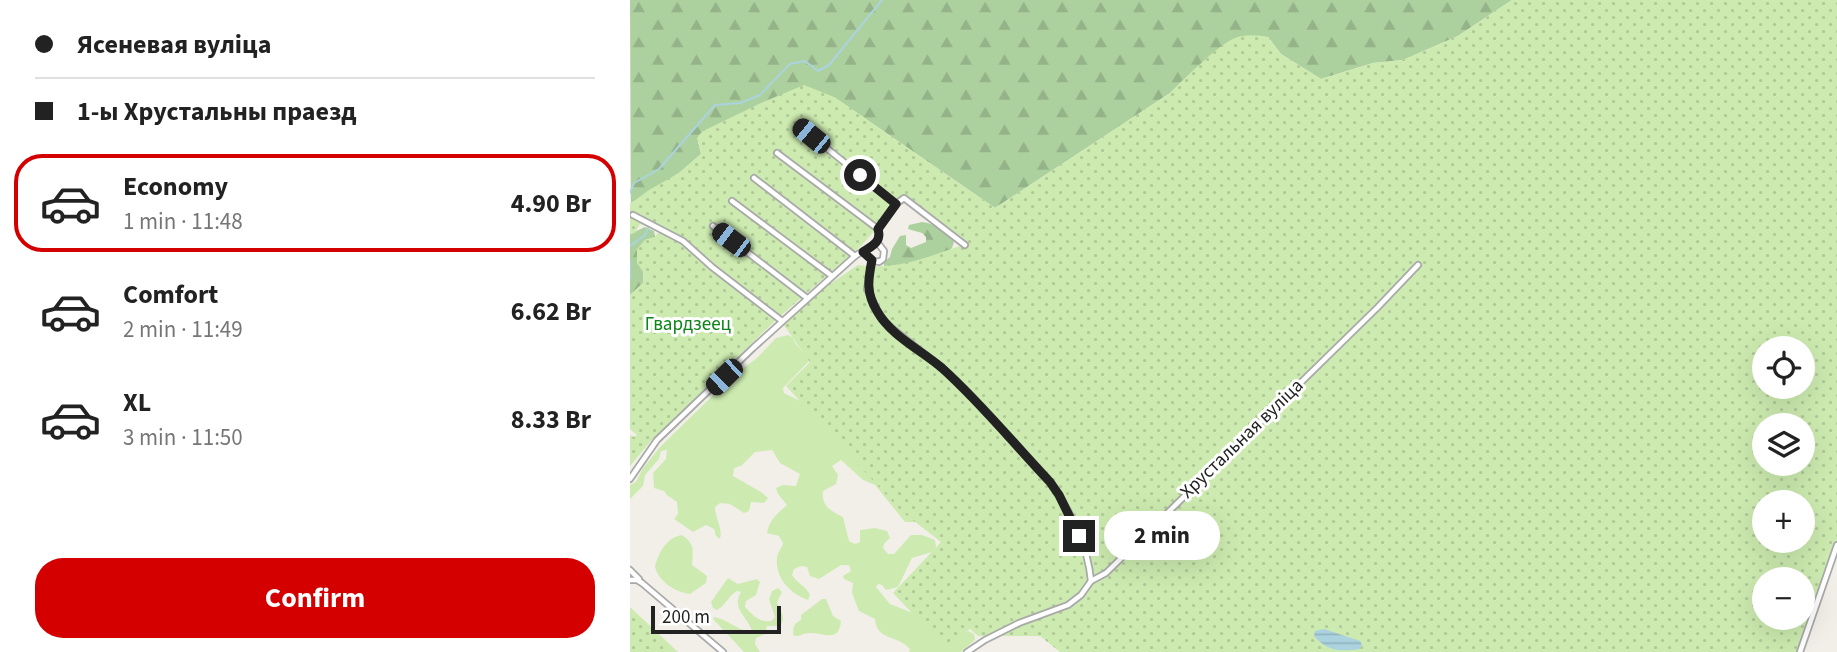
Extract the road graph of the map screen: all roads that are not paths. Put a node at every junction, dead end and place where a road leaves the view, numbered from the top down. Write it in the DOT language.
graph roads {
  1 [pos="797,125"];
  2 [pos="777,153"];
  3 [pos="754,178"];
  4 [pos="732,201"];
  5 [pos="896,204"];
  6 [pos="633,215"];
  7 [pos="713,226"];
  8 [pos="878,229"];
  9 [pos="877,242"];
  10 [pos="965,245"];
  11 [pos="863,252"];
  12 [pos="855,256"];
  13 [pos="872,260"];
  14 [pos="1418,265"];
  15 [pos="832,276"];
  16 [pos="807,298"];
  17 [pos="782,321"];
  18 [pos="630,479"];
  19 [pos="1837,545"];
  20 [pos="630,570"];
  21 [pos="630,580"];
  22 [pos="1091,580"];
  23 [pos="642,583"];
  24 [pos="723,652"];
  25 [pos="968,652"];
  26 [pos="1800,652"];
  1 -- 5 [label="street"];
  2 -- 8 [label="street"];
  3 -- 12 [label="street"];
  4 -- 15 [label="street"];
  5 -- 8 [label="street"];
  5 -- 10 [label="street"];
  6 -- 17 [label="street"];
  7 -- 16 [label="street"];
  8 -- 9 [label="street"];
  9 -- 11 [label="street"];
  9 -- 13 [label="street"];
  11 -- 12 [label="street"];
  11 -- 13 [label="street"];
  12 -- 15 [label="street"];
  13 -- 22 [label="street"];
  14 -- 22 [label="street, Хрустальная вуліца"];
  15 -- 16 [label="street"];
  16 -- 17 [label="street"];
  17 -- 18 [label="street"];
  19 -- 26 [label="street"];
  20 -- 23 [label="street"];
  21 -- 23 [label="street"];
  22 -- 25 [label="street, Хрустальная вуліца"];
  23 -- 24 [label="street"];
}
